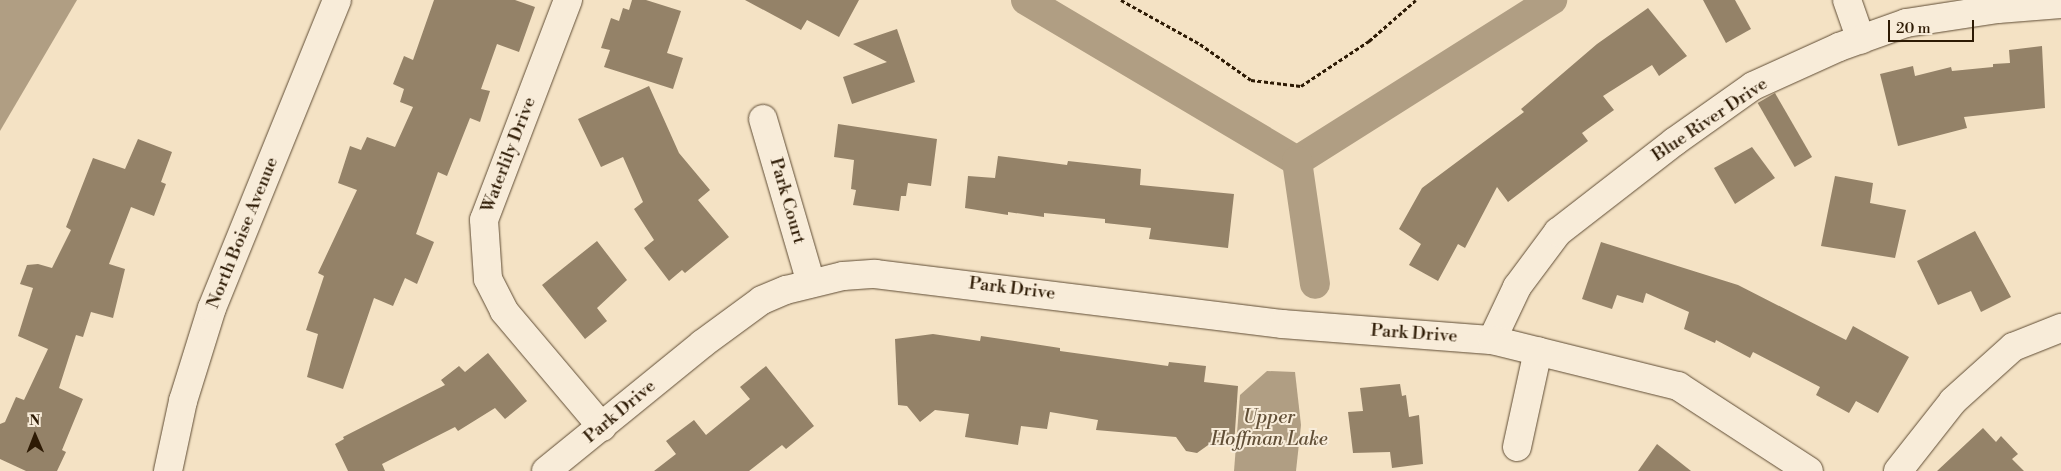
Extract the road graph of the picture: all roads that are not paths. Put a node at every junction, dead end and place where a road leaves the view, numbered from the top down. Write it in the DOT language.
graph roads {
  1 [pos="337,0"];
  2 [pos="568,0"];
  3 [pos="1847,0"];
  4 [pos="2061,4"];
  5 [pos="1861,40"];
  6 [pos="763,119"];
  7 [pos="811,283"];
  8 [pos="2061,328"];
  9 [pos="1492,340"];
  10 [pos="1538,351"];
  11 [pos="602,427"];
  12 [pos="1517,447"];
  13 [pos="168,471"];
  14 [pos="546,471"];
  15 [pos="1809,471"];
  16 [pos="1898,471"];
  1 -- 13 [label="street, North Boise Avenue"];
  2 -- 11 [label="street, Waterlily Drive"];
  3 -- 5 [label="street"];
  4 -- 5 [label="street, Blue River Drive"];
  5 -- 9 [label="street, Blue River Drive"];
  6 -- 7 [label="street, Park Court"];
  7 -- 9 [label="street, Park Drive"];
  7 -- 11 [label="street, Park Drive"];
  8 -- 16 [label="street"];
  9 -- 10 [label="street, Park Drive"];
  10 -- 12 [label="street"];
  10 -- 15 [label="street, Park Drive"];
  11 -- 14 [label="street, Park Drive"];
}
